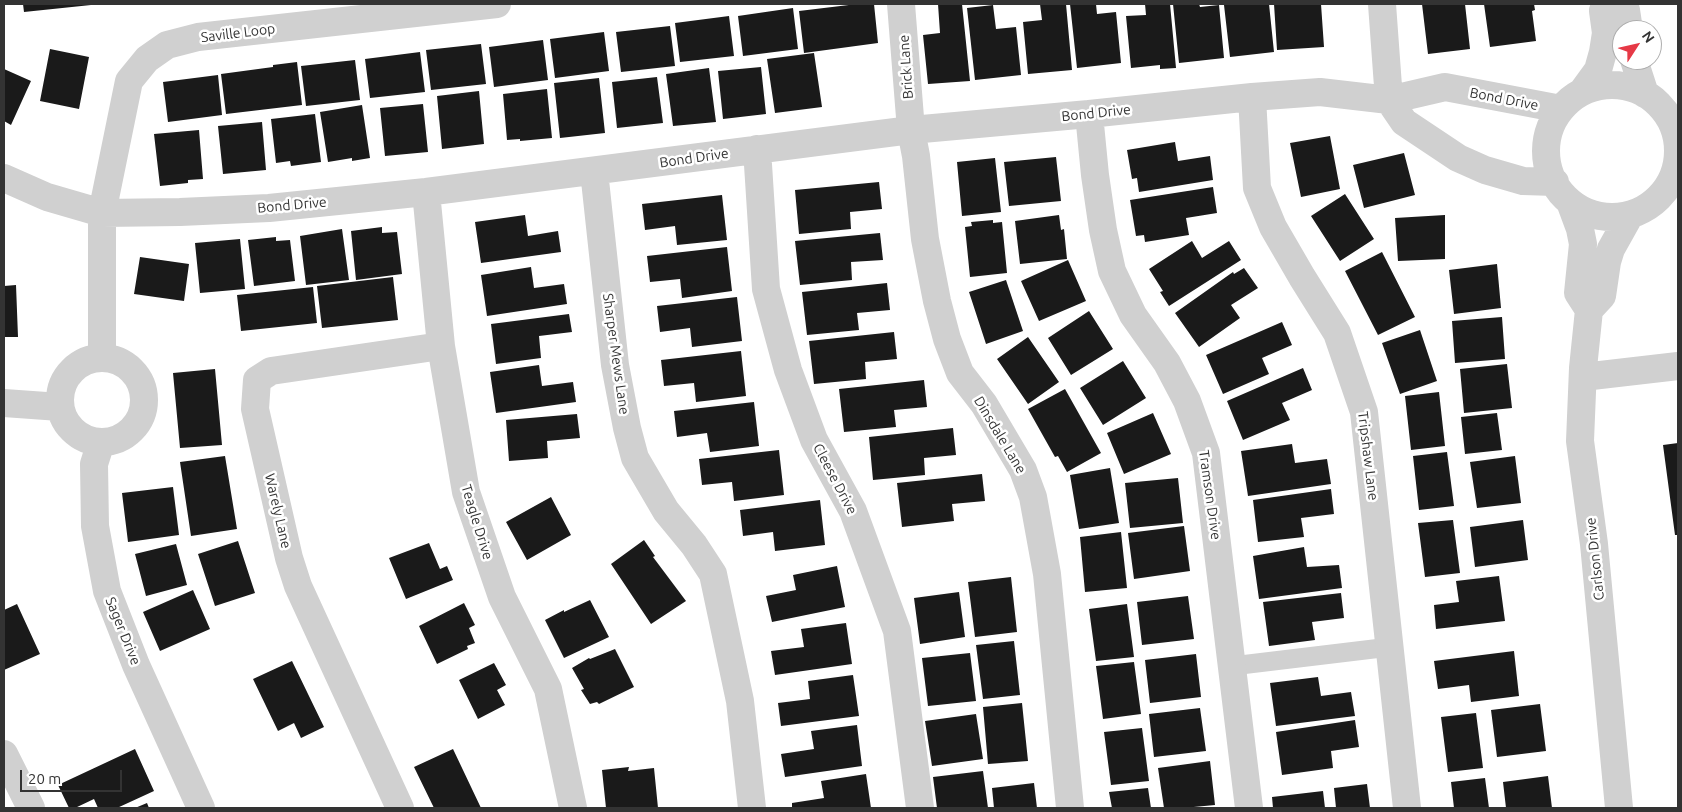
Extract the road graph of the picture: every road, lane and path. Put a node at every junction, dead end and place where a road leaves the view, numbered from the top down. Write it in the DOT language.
graph roads {
  1 [pos="497,4"];
  2 [pos="901,4"];
  3 [pos="1382,4"];
  4 [pos="1612,4"];
  5 [pos="1617,4"];
  6 [pos="1628,20"];
  7 [pos="1637,70"];
  8 [pos="1582,92"];
  9 [pos="1644,94"];
  10 [pos="1252,97"];
  11 [pos="1389,100"];
  12 [pos="1561,109"];
  13 [pos="1089,114"];
  14 [pos="911,130"];
  15 [pos="757,149"];
  16 [pos="594,171"];
  17 [pos="4,178"];
  18 [pos="426,192"];
  19 [pos="1562,192"];
  20 [pos="102,213"];
  21 [pos="1630,215"];
  22 [pos="1589,310"];
  23 [pos="441,346"];
  24 [pos="102,358"];
  25 [pos="1678,366"];
  26 [pos="1583,378"];
  27 [pos="4,403"];
  28 [pos="60,407"];
  29 [pos="102,442"];
  30 [pos="1390,647"];
  31 [pos="1232,666"];
  32 [pos="4,754"];
  33 [pos="31,808"];
  34 [pos="201,808"];
  35 [pos="400,808"];
  36 [pos="573,808"];
  37 [pos="752,808"];
  38 [pos="920,808"];
  39 [pos="1070,808"];
  40 [pos="1249,808"];
  41 [pos="1407,808"];
  42 [pos="1619,808"];
  1 -- 20 [label="street, Saville Loop"];
  2 -- 14 [label="street, Brick Lane"];
  3 -- 11 [label="street"];
  4 -- 8 [label="street"];
  5 -- 6 [label="street"];
  7 -- 9 [label="street"];
  8 -- 9 [label="street"];
  8 -- 12 [label="street"];
  9 -- 21 [label="street"];
  10 -- 11 [label="street, Bond Drive"];
  10 -- 13 [label="street, Bond Drive"];
  10 -- 30 [label="street, Tripshaw Lane"];
  11 -- 12 [label="street, Bond Drive"];
  11 -- 19 [label="street"];
  12 -- 19 [label="street"];
  13 -- 14 [label="street, Bond Drive"];
  13 -- 31 [label="street, Tramson Drive"];
  14 -- 15 [label="street, Bond Drive"];
  14 -- 39 [label="street, Dinsdale Lane"];
  15 -- 16 [label="street, Bond Drive"];
  15 -- 38 [label="street, Cleese Drive"];
  16 -- 18 [label="street, Bond Drive"];
  16 -- 37 [label="street, Sharper Mews Lane"];
  17 -- 20 [label="street, Bond Drive"];
  18 -- 20 [label="street, Bond Drive"];
  18 -- 23 [label="street, Teagle Drive"];
  19 -- 21 [label="street"];
  19 -- 22 [label="street"];
  20 -- 24 [label="street"];
  21 -- 22 [label="street, Carlson Drive"];
  22 -- 26 [label="street, Carlson Drive"];
  23 -- 35 [label="street, Warely Lane"];
  23 -- 36 [label="street, Teagle Drive"];
  24 -- 28 [label="street"];
  24 -- 29 [label="street"];
  25 -- 26 [label="street"];
  26 -- 42 [label="street, Carlson Drive"];
  27 -- 28 [label="street"];
  28 -- 29 [label="street"];
  29 -- 34 [label="street, Sager Drive"];
  30 -- 31 [label="lane"];
  30 -- 41 [label="street, Tripshaw Lane"];
  31 -- 40 [label="street, Tramson Drive"];
  32 -- 33 [label="street"];
}
